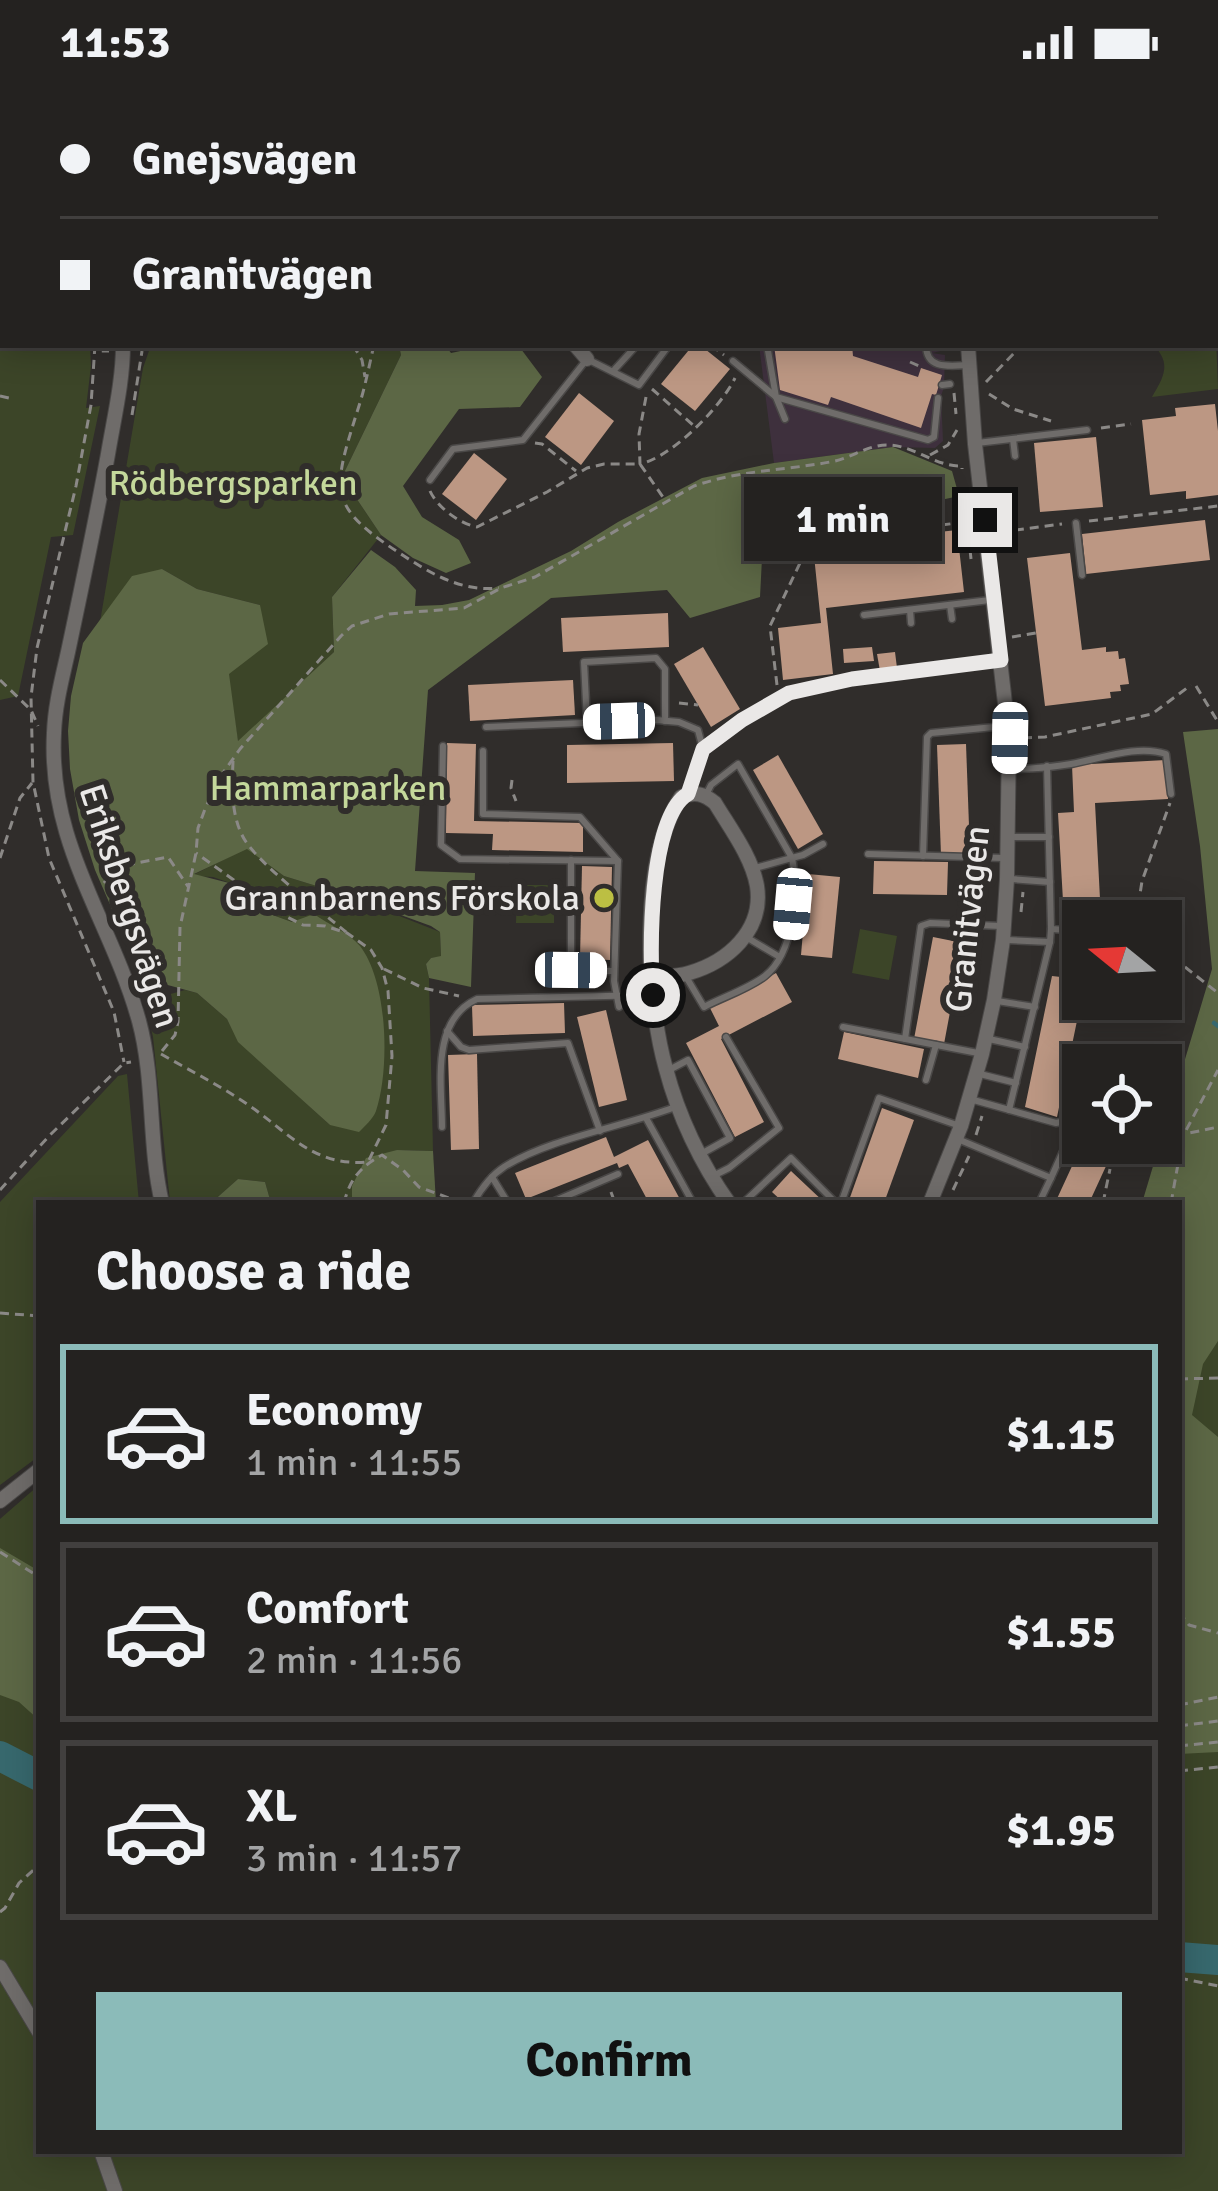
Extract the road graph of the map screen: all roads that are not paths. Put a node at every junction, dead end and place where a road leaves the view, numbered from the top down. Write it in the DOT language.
graph roads {
  1 [pos="123,348"];
  2 [pos="578,348"];
  3 [pos="634,348"];
  4 [pos="667,348"];
  5 [pos="768,348"];
  6 [pos="926,348"];
  7 [pos="968,348"];
  8 [pos="587,359"];
  9 [pos="733,362"];
  10 [pos="969,365"];
  11 [pos="611,370"];
  12 [pos="776,397"];
  13 [pos="938,398"];
  14 [pos="784,419"];
  15 [pos="1087,430"];
  16 [pos="1013,439"];
  17 [pos="975,444"];
  18 [pos="1015,456"];
  19 [pos="430,480"];
  20 [pos="1076,523"];
  21 [pos="1082,575"];
  22 [pos="994,599"];
  23 [pos="950,604"];
  24 [pos="910,610"];
  25 [pos="864,615"];
  26 [pos="952,619"];
  27 [pos="911,623"];
  28 [pos="1001,660"];
  29 [pos="665,721"];
  30 [pos="587,722"];
  31 [pos="486,727"];
  32 [pos="1009,732"];
  33 [pos="442,746"];
  34 [pos="703,749"];
  35 [pos="483,751"];
  36 [pos="1047,766"];
  37 [pos="1009,769"];
  38 [pos="688,794"];
  39 [pos="1171,794"];
  40 [pos="706,796"];
  41 [pos="1008,837"];
  42 [pos="1049,837"];
  43 [pos="824,844"];
  44 [pos="868,854"];
  45 [pos="923,856"];
  46 [pos="792,858"];
  47 [pos="1007,858"];
  48 [pos="571,860"];
  49 [pos="618,861"];
  50 [pos="751,869"];
  51 [pos="1007,879"];
  52 [pos="1051,882"];
  53 [pos="1051,928"];
  54 [pos="1062,929"];
  55 [pos="1004,933"];
  56 [pos="746,937"];
  57 [pos="1050,943"];
  58 [pos="778,956"];
  59 [pos="614,971"];
  60 [pos="652,976"];
  61 [pos="688,979"];
  62 [pos="615,995"];
  63 [pos="653,995"];
  64 [pos="994,1000"];
  65 [pos="1035,1006"];
  66 [pos="619,1007"];
  67 [pos="843,1027"];
  68 [pos="447,1031"];
  69 [pos="726,1037"];
  70 [pos="986,1038"];
  71 [pos="905,1039"];
  72 [pos="936,1045"];
  73 [pos="1025,1047"];
  74 [pos="982,1054"];
  75 [pos="666,1071"];
  76 [pos="977,1073"];
  77 [pos="926,1080"];
  78 [pos="1016,1083"];
  79 [pos="970,1099"];
  80 [pos="678,1106"];
  81 [pos="1009,1110"];
  82 [pos="646,1118"];
  83 [pos="1062,1122"];
  84 [pos="442,1127"];
  85 [pos="600,1131"];
  86 [pos="958,1133"];
  87 [pos="1062,1153"];
  88 [pos="700,1154"];
  89 [pos="995,1155"];
  90 [pos="991,1165"];
  91 [pos="618,1174"];
  92 [pos="492,1177"];
  93 [pos="713,1177"];
  94 [pos="1051,1178"];
  95 [pos="162,1200"];
  96 [pos="475,1200"];
  97 [pos="506,1200"];
  98 [pos="557,1200"];
  99 [pos="691,1200"];
  100 [pos="727,1200"];
  101 [pos="746,1200"];
  102 [pos="835,1200"];
  103 [pos="839,1200"];
  104 [pos="931,1200"];
  105 [pos="1040,1200"];
  106 [pos="36,1472"];
  107 [pos="0,1501"];
  108 [pos="0,1967"];
  109 [pos="36,2027"];
  110 [pos="102,2154"];
  111 [pos="115,2191"];
  1 -- 95 [label="street, Eriksbergsvägen"];
  2 -- 8 [label="street"];
  3 -- 11 [label="lane"];
  4 -- 11 [label="lane"];
  5 -- 12 [label="lane"];
  6 -- 10 [label="lane"];
  7 -- 10 [label="street, Granitvägen"];
  8 -- 11 [label="lane"];
  8 -- 19 [label="lane"];
  9 -- 12 [label="lane"];
  10 -- 17 [label="street, Granitvägen"];
  12 -- 13 [label="lane"];
  12 -- 14 [label="lane"];
  15 -- 16 [label="lane"];
  16 -- 17 [label="lane"];
  16 -- 18 [label="lane"];
  17 -- 22 [label="street, Granitvägen"];
  20 -- 21 [label="lane"];
  22 -- 23 [label="lane"];
  22 -- 28 [label="street, Granitvägen"];
  23 -- 24 [label="lane"];
  23 -- 26 [label="lane"];
  24 -- 25 [label="lane"];
  24 -- 27 [label="lane"];
  28 -- 32 [label="street, Granitvägen"];
  28 -- 34 [label="lane"];
  29 -- 30 [label="lane"];
  29 -- 30 [label="lane"];
  29 -- 34 [label="lane"];
  30 -- 31 [label="lane"];
  32 -- 37 [label="street, Granitvägen"];
  32 -- 45 [label="lane"];
  33 -- 48 [label="lane"];
  34 -- 38 [label="lane"];
  35 -- 49 [label="lane"];
  36 -- 37 [label="lane"];
  36 -- 39 [label="lane"];
  36 -- 42 [label="lane"];
  37 -- 41 [label="street, Granitvägen"];
  38 -- 40 [label="street"];
  38 -- 60 [label="street"];
  40 -- 46 [label="lane"];
  40 -- 50 [label="street"];
  41 -- 42 [label="lane"];
  41 -- 47 [label="street, Granitvägen"];
  42 -- 52 [label="lane"];
  43 -- 46 [label="lane"];
  44 -- 45 [label="lane"];
  45 -- 47 [label="lane"];
  46 -- 50 [label="lane"];
  46 -- 58 [label="lane"];
  47 -- 51 [label="street, Granitvägen"];
  48 -- 49 [label="lane"];
  48 -- 59 [label="lane"];
  49 -- 59 [label="lane"];
  50 -- 56 [label="street"];
  51 -- 52 [label="lane"];
  51 -- 55 [label="street, Granitvägen"];
  52 -- 53 [label="lane"];
  53 -- 54 [label="lane"];
  53 -- 57 [label="lane"];
  55 -- 57 [label="lane"];
  55 -- 64 [label="street, Granitvägen"];
  55 -- 71 [label="lane"];
  56 -- 58 [label="lane"];
  56 -- 61 [label="street"];
  57 -- 65 [label="lane"];
  58 -- 61 [label="lane"];
  59 -- 62 [label="lane"];
  60 -- 61 [label="street"];
  60 -- 63 [label="street"];
  62 -- 63 [label="lane"];
  62 -- 66 [label="lane"];
  62 -- 68 [label="lane"];
  63 -- 75 [label="street"];
  64 -- 65 [label="lane"];
  64 -- 70 [label="street, Granitvägen"];
  65 -- 73 [label="lane"];
  67 -- 71 [label="lane"];
  68 -- 84 [label="lane"];
  68 -- 85 [label="lane"];
  69 -- 93 [label="lane"];
  70 -- 73 [label="lane"];
  70 -- 74 [label="street, Granitvägen"];
  71 -- 72 [label="lane"];
  72 -- 74 [label="lane"];
  72 -- 77 [label="lane"];
  73 -- 78 [label="lane"];
  74 -- 76 [label="street, Granitvägen"];
  75 -- 80 [label="street"];
  75 -- 88 [label="lane"];
  76 -- 78 [label="lane"];
  76 -- 79 [label="street, Granitvägen"];
  78 -- 81 [label="lane"];
  79 -- 81 [label="lane"];
  79 -- 86 [label="street, Granitvägen"];
  80 -- 82 [label="lane"];
  80 -- 88 [label="street"];
  81 -- 83 [label="lane"];
  82 -- 85 [label="lane"];
  82 -- 99 [label="lane"];
  85 -- 92 [label="lane"];
  86 -- 89 [label="lane"];
  86 -- 103 [label="lane"];
  86 -- 104 [label="street, Granitvägen"];
  87 -- 94 [label="lane"];
  88 -- 93 [label="street"];
  89 -- 90 [label="lane"];
  89 -- 94 [label="lane"];
  91 -- 98 [label="lane"];
  92 -- 96 [label="lane"];
  92 -- 97 [label="lane"];
  93 -- 100 [label="street"];
  94 -- 105 [label="lane"];
  101 -- 102 [label="lane"];
  106 -- 107 [label="street"];
  108 -- 109 [label="street"];
  110 -- 111 [label="street"];
}
